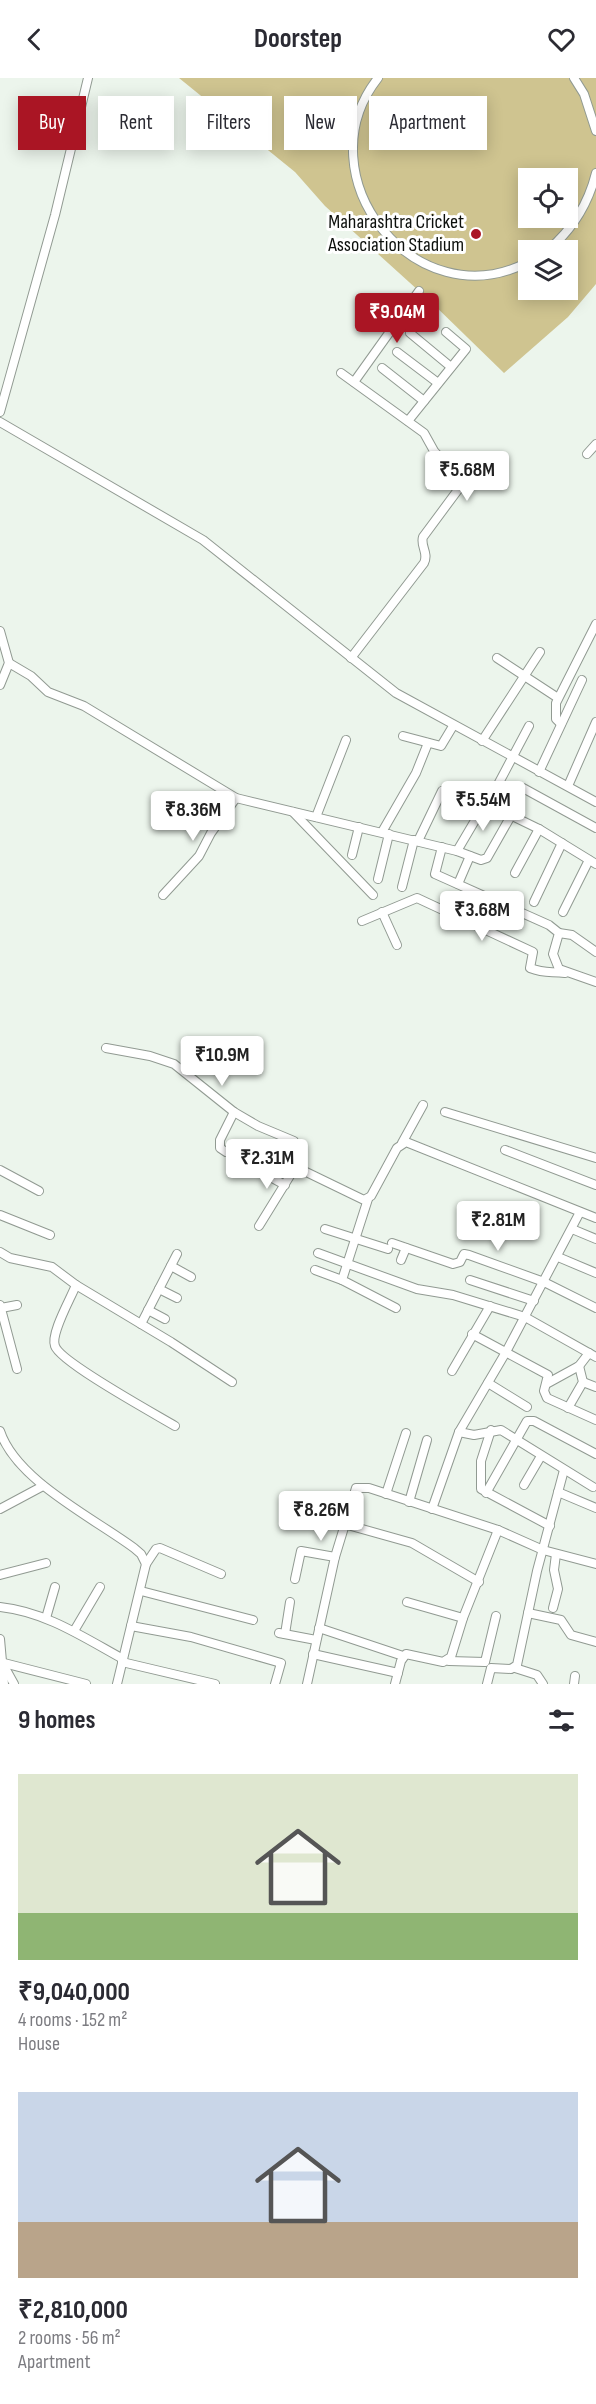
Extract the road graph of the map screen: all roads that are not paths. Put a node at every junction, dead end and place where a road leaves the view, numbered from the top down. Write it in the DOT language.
graph roads {
  1 [pos="87,78"];
  2 [pos="378,78"];
  3 [pos="574,78"];
  4 [pos="596,131"];
  5 [pos="596,173"];
  6 [pos="560,240"];
  7 [pos="518,265"];
  8 [pos="419,291"];
  9 [pos="446,332"];
  10 [pos="410,333"];
  11 [pos="397,352"];
  12 [pos="452,367"];
  13 [pos="382,368"];
  14 [pos="341,373"];
  15 [pos="354,382"];
  16 [pos="438,383"];
  17 [pos="424,401"];
  18 [pos="0,411"];
  19 [pos="408,421"];
  20 [pos="0,422"];
  21 [pos="596,445"];
  22 [pos="587,454"];
  23 [pos="596,624"];
  24 [pos="0,631"];
  25 [pos="540,652"];
  26 [pos="351,658"];
  27 [pos="497,658"];
  28 [pos="9,663"];
  29 [pos="522,677"];
  30 [pos="582,680"];
  31 [pos="0,685"];
  32 [pos="558,698"];
  33 [pos="596,722"];
  34 [pos="561,724"];
  35 [pos="453,726"];
  36 [pos="529,726"];
  37 [pos="403,736"];
  38 [pos="593,736"];
  39 [pos="346,740"];
  40 [pos="482,741"];
  41 [pos="428,743"];
  42 [pos="511,757"];
  43 [pos="539,772"];
  44 [pos="568,786"];
  45 [pos="523,788"];
  46 [pos="442,792"];
  47 [pos="236,798"];
  48 [pos="596,802"];
  49 [pos="485,809"];
  50 [pos="292,811"];
  51 [pos="512,814"];
  52 [pos="316,817"];
  53 [pos="359,827"];
  54 [pos="596,828"];
  55 [pos="538,829"];
  56 [pos="386,833"];
  57 [pos="416,841"];
  58 [pos="562,843"];
  59 [pos="442,847"];
  60 [pos="457,851"];
  61 [pos="352,855"];
  62 [pos="470,856"];
  63 [pos="592,862"];
  64 [pos="515,873"];
  65 [pos="378,879"];
  66 [pos="458,884"];
  67 [pos="402,887"];
  68 [pos="163,895"];
  69 [pos="373,895"];
  70 [pos="534,902"];
  71 [pos="382,912"];
  72 [pos="564,912"];
  73 [pos="362,921"];
  74 [pos="559,933"];
  75 [pos="397,945"];
  76 [pos="596,952"];
  77 [pos="565,973"];
  78 [pos="595,980"];
  79 [pos="106,1048"];
  80 [pos="423,1105"];
  81 [pos="234,1112"];
  82 [pos="446,1112"];
  83 [pos="402,1143"];
  84 [pos="505,1150"];
  85 [pos="226,1152"];
  86 [pos="596,1158"];
  87 [pos="247,1164"];
  88 [pos="296,1166"];
  89 [pos="0,1170"];
  90 [pos="285,1185"];
  91 [pos="596,1185"];
  92 [pos="39,1191"];
  93 [pos="368,1199"];
  94 [pos="580,1212"];
  95 [pos="0,1215"];
  96 [pos="596,1218"];
  97 [pos="259,1226"];
  98 [pos="325,1229"];
  99 [pos="572,1229"];
  100 [pos="50,1235"];
  101 [pos="355,1239"];
  102 [pos="596,1239"];
  103 [pos="406,1248"];
  104 [pos="0,1252"];
  105 [pos="318,1253"];
  106 [pos="177,1254"];
  107 [pos="558,1257"];
  108 [pos="401,1260"];
  109 [pos="347,1264"];
  110 [pos="171,1266"];
  111 [pos="315,1270"];
  112 [pos="596,1273"];
  113 [pos="191,1277"];
  114 [pos="342,1280"];
  115 [pos="470,1280"];
  116 [pos="544,1282"];
  117 [pos="76,1285"];
  118 [pos="159,1288"];
  119 [pos="177,1298"];
  120 [pos="534,1301"];
  121 [pos="17,1305"];
  122 [pos="1,1306"];
  123 [pos="490,1306"];
  124 [pos="396,1308"];
  125 [pos="596,1308"];
  126 [pos="148,1310"];
  127 [pos="525,1317"];
  128 [pos="165,1319"];
  129 [pos="141,1324"];
  130 [pos="3,1325"];
  131 [pos="472,1334"];
  132 [pos="506,1352"];
  133 [pos="593,1355"];
  134 [pos="579,1366"];
  135 [pos="17,1369"];
  136 [pos="452,1371"];
  137 [pos="232,1382"];
  138 [pos="584,1382"];
  139 [pos="488,1383"];
  140 [pos="548,1383"];
  141 [pos="596,1387"];
  142 [pos="527,1407"];
  143 [pos="568,1408"];
  144 [pos="596,1420"];
  145 [pos="175,1426"];
  146 [pos="491,1430"];
  147 [pos="0,1431"];
  148 [pos="459,1432"];
  149 [pos="406,1433"];
  150 [pos="427,1440"];
  151 [pos="516,1440"];
  152 [pos="596,1454"];
  153 [pos="541,1456"];
  154 [pos="564,1470"];
  155 [pos="524,1485"];
  156 [pos="43,1486"];
  157 [pos="593,1487"];
  158 [pos="558,1492"];
  159 [pos="486,1493"];
  160 [pos="386,1494"];
  161 [pos="409,1502"];
  162 [pos="596,1508"];
  163 [pos="0,1509"];
  164 [pos="432,1509"];
  165 [pos="345,1524"];
  166 [pos="550,1526"];
  167 [pos="498,1530"];
  168 [pos="543,1550"];
  169 [pos="556,1554"];
  170 [pos="335,1557"];
  171 [pos="46,1563"];
  172 [pos="146,1564"];
  173 [pos="596,1564"];
  174 [pos="221,1574"];
  175 [pos="0,1575"];
  176 [pos="295,1579"];
  177 [pos="479,1582"];
  178 [pos="56,1587"];
  179 [pos="100,1587"];
  180 [pos="141,1591"];
  181 [pos="290,1602"];
  182 [pos="407,1602"];
  183 [pos="0,1607"];
  184 [pos="553,1608"];
  185 [pos="528,1613"];
  186 [pos="496,1616"];
  187 [pos="46,1618"];
  188 [pos="463,1618"];
  189 [pos="254,1620"];
  190 [pos="131,1626"];
  191 [pos="319,1628"];
  192 [pos="74,1631"];
  193 [pos="0,1639"];
  194 [pos="316,1640"];
  195 [pos="596,1642"];
  196 [pos="313,1654"];
  197 [pos="403,1656"];
  198 [pos="123,1660"];
  199 [pos="448,1661"];
  200 [pos="1,1662"];
  201 [pos="515,1668"];
  202 [pos="398,1673"];
  203 [pos="4,1684"];
  204 [pos="14,1684"];
  205 [pos="86,1684"];
  206 [pos="117,1684"];
  207 [pos="215,1684"];
  208 [pos="275,1684"];
  209 [pos="307,1684"];
  210 [pos="395,1684"];
  211 [pos="487,1684"];
  212 [pos="543,1684"];
  1 -- 18 [label="street"];
  2 -- 7 [label="street"];
  3 -- 4 [label="street"];
  5 -- 6 [label="street"];
  8 -- 15 [label="street"];
  9 -- 12 [label="street"];
  10 -- 12 [label="street"];
  11 -- 16 [label="street"];
  12 -- 16 [label="street"];
  13 -- 17 [label="street"];
  14 -- 15 [label="street"];
  15 -- 19 [label="street"];
  16 -- 17 [label="street"];
  17 -- 19 [label="street"];
  19 -- 26 [label="street"];
  20 -- 26 [label="street"];
  21 -- 22 [label="street"];
  23 -- 32 [label="street"];
  24 -- 28 [label="street"];
  25 -- 29 [label="street"];
  26 -- 35 [label="street"];
  27 -- 29 [label="street"];
  28 -- 31 [label="street"];
  28 -- 47 [label="street"];
  29 -- 32 [label="street"];
  29 -- 40 [label="street"];
  30 -- 34 [label="street"];
  32 -- 34 [label="street"];
  33 -- 38 [label="street"];
  34 -- 43 [label="street"];
  35 -- 40 [label="street"];
  35 -- 41 [label="street"];
  36 -- 42 [label="street"];
  37 -- 41 [label="street"];
  38 -- 44 [label="street"];
  39 -- 52 [label="street"];
  40 -- 42 [label="street"];
  41 -- 56 [label="street"];
  42 -- 43 [label="street"];
  42 -- 49 [label="street"];
  43 -- 44 [label="street"];
  44 -- 48 [label="street"];
  45 -- 54 [label="street"];
  46 -- 57 [label="street"];
  47 -- 50 [label="street"];
  47 -- 68 [label="street"];
  49 -- 51 [label="street"];
  49 -- 60 [label="street"];
  50 -- 52 [label="street"];
  50 -- 69 [label="street"];
  51 -- 55 [label="street"];
  51 -- 62 [label="street"];
  52 -- 53 [label="street"];
  53 -- 56 [label="street"];
  53 -- 61 [label="street"];
  55 -- 58 [label="street"];
  55 -- 64 [label="street"];
  56 -- 57 [label="street"];
  56 -- 65 [label="street"];
  57 -- 59 [label="street"];
  57 -- 67 [label="street"];
  58 -- 63 [label="street"];
  58 -- 70 [label="street"];
  59 -- 60 [label="street"];
  59 -- 66 [label="street"];
  60 -- 62 [label="street"];
  62 -- 66 [label="street"];
  63 -- 72 [label="street"];
  66 -- 74 [label="street"];
  71 -- 73 [label="street"];
  71 -- 75 [label="street"];
  71 -- 77 [label="street"];
  74 -- 76 [label="street"];
  74 -- 77 [label="street"];
  77 -- 78 [label="street"];
  79 -- 81 [label="street"];
  80 -- 83 [label="street"];
  81 -- 85 [label="street"];
  81 -- 88 [label="street"];
  82 -- 86 [label="street"];
  83 -- 93 [label="street"];
  83 -- 94 [label="street"];
  84 -- 91 [label="street"];
  87 -- 90 [label="street"];
  88 -- 90 [label="street"];
  88 -- 93 [label="street"];
  89 -- 92 [label="street"];
  90 -- 97 [label="street"];
  93 -- 101 [label="street"];
  94 -- 96 [label="street"];
  94 -- 99 [label="street"];
  95 -- 100 [label="street"];
  98 -- 101 [label="street"];
  99 -- 102 [label="street"];
  99 -- 107 [label="street"];
  101 -- 103 [label="street"];
  101 -- 109 [label="street"];
  103 -- 108 [label="street"];
  103 -- 116 [label="street"];
  104 -- 117 [label="street"];
  105 -- 109 [label="street"];
  106 -- 110 [label="street"];
  107 -- 112 [label="street"];
  107 -- 116 [label="street"];
  109 -- 114 [label="street"];
  109 -- 123 [label="street"];
  110 -- 113 [label="street"];
  110 -- 118 [label="street"];
  111 -- 114 [label="street"];
  114 -- 124 [label="street"];
  115 -- 120 [label="street"];
  116 -- 120 [label="street"];
  116 -- 125 [label="street"];
  117 -- 129 [label="street"];
  117 -- 145 [label="street"];
  118 -- 119 [label="street"];
  118 -- 126 [label="street"];
  120 -- 127 [label="street"];
  121 -- 122 [label="street"];
  122 -- 130 [label="street"];
  123 -- 127 [label="street"];
  123 -- 131 [label="street"];
  126 -- 128 [label="street"];
  126 -- 129 [label="street"];
  127 -- 132 [label="street"];
  127 -- 133 [label="street"];
  129 -- 137 [label="street"];
  130 -- 135 [label="street"];
  131 -- 132 [label="street"];
  131 -- 136 [label="street"];
  132 -- 139 [label="street"];
  132 -- 140 [label="street"];
  133 -- 134 [label="street"];
  134 -- 138 [label="street"];
  134 -- 140 [label="street"];
  138 -- 141 [label="street"];
  138 -- 143 [label="street"];
  139 -- 142 [label="street"];
  139 -- 148 [label="street"];
  140 -- 143 [label="street"];
  143 -- 144 [label="street"];
  146 -- 148 [label="street"];
  146 -- 151 [label="street"];
  146 -- 159 [label="street"];
  147 -- 156 [label="street"];
  148 -- 164 [label="street"];
  149 -- 160 [label="street"];
  150 -- 161 [label="street"];
  151 -- 152 [label="street"];
  151 -- 153 [label="street"];
  151 -- 159 [label="street"];
  153 -- 154 [label="street"];
  153 -- 155 [label="street"];
  154 -- 157 [label="street"];
  154 -- 158 [label="street"];
  156 -- 163 [label="street"];
  156 -- 172 [label="street"];
  158 -- 162 [label="street"];
  158 -- 166 [label="street"];
  159 -- 166 [label="street"];
  160 -- 161 [label="street"];
  160 -- 165 [label="street"];
  161 -- 164 [label="street"];
  164 -- 167 [label="street"];
  165 -- 170 [label="street"];
  165 -- 177 [label="street"];
  166 -- 168 [label="street"];
  167 -- 168 [label="street"];
  167 -- 177 [label="street"];
  168 -- 169 [label="street"];
  168 -- 185 [label="street"];
  169 -- 173 [label="street"];
  169 -- 184 [label="street"];
  170 -- 176 [label="street"];
  170 -- 191 [label="street"];
  171 -- 175 [label="street"];
  172 -- 174 [label="street"];
  172 -- 180 [label="street"];
  177 -- 188 [label="street"];
  178 -- 187 [label="street"];
  179 -- 192 [label="street"];
  180 -- 189 [label="street"];
  180 -- 190 [label="street"];
  181 -- 194 [label="street"];
  182 -- 188 [label="street"];
  183 -- 187 [label="street"];
  185 -- 195 [label="street"];
  185 -- 201 [label="street"];
  186 -- 199 [label="street"];
  187 -- 192 [label="street"];
  188 -- 199 [label="street"];
  190 -- 198 [label="street"];
  190 -- 208 [label="street"];
  191 -- 194 [label="street"];
  191 -- 197 [label="street"];
  192 -- 198 [label="street"];
  193 -- 200 [label="street"];
  194 -- 196 [label="street"];
  196 -- 202 [label="street"];
  196 -- 209 [label="street"];
  197 -- 199 [label="street"];
  197 -- 202 [label="street"];
  198 -- 206 [label="street"];
  198 -- 207 [label="street"];
  200 -- 203 [label="street"];
  200 -- 204 [label="street"];
  200 -- 205 [label="street"];
  201 -- 211 [label="street"];
  201 -- 212 [label="street"];
  202 -- 210 [label="street"];
}
